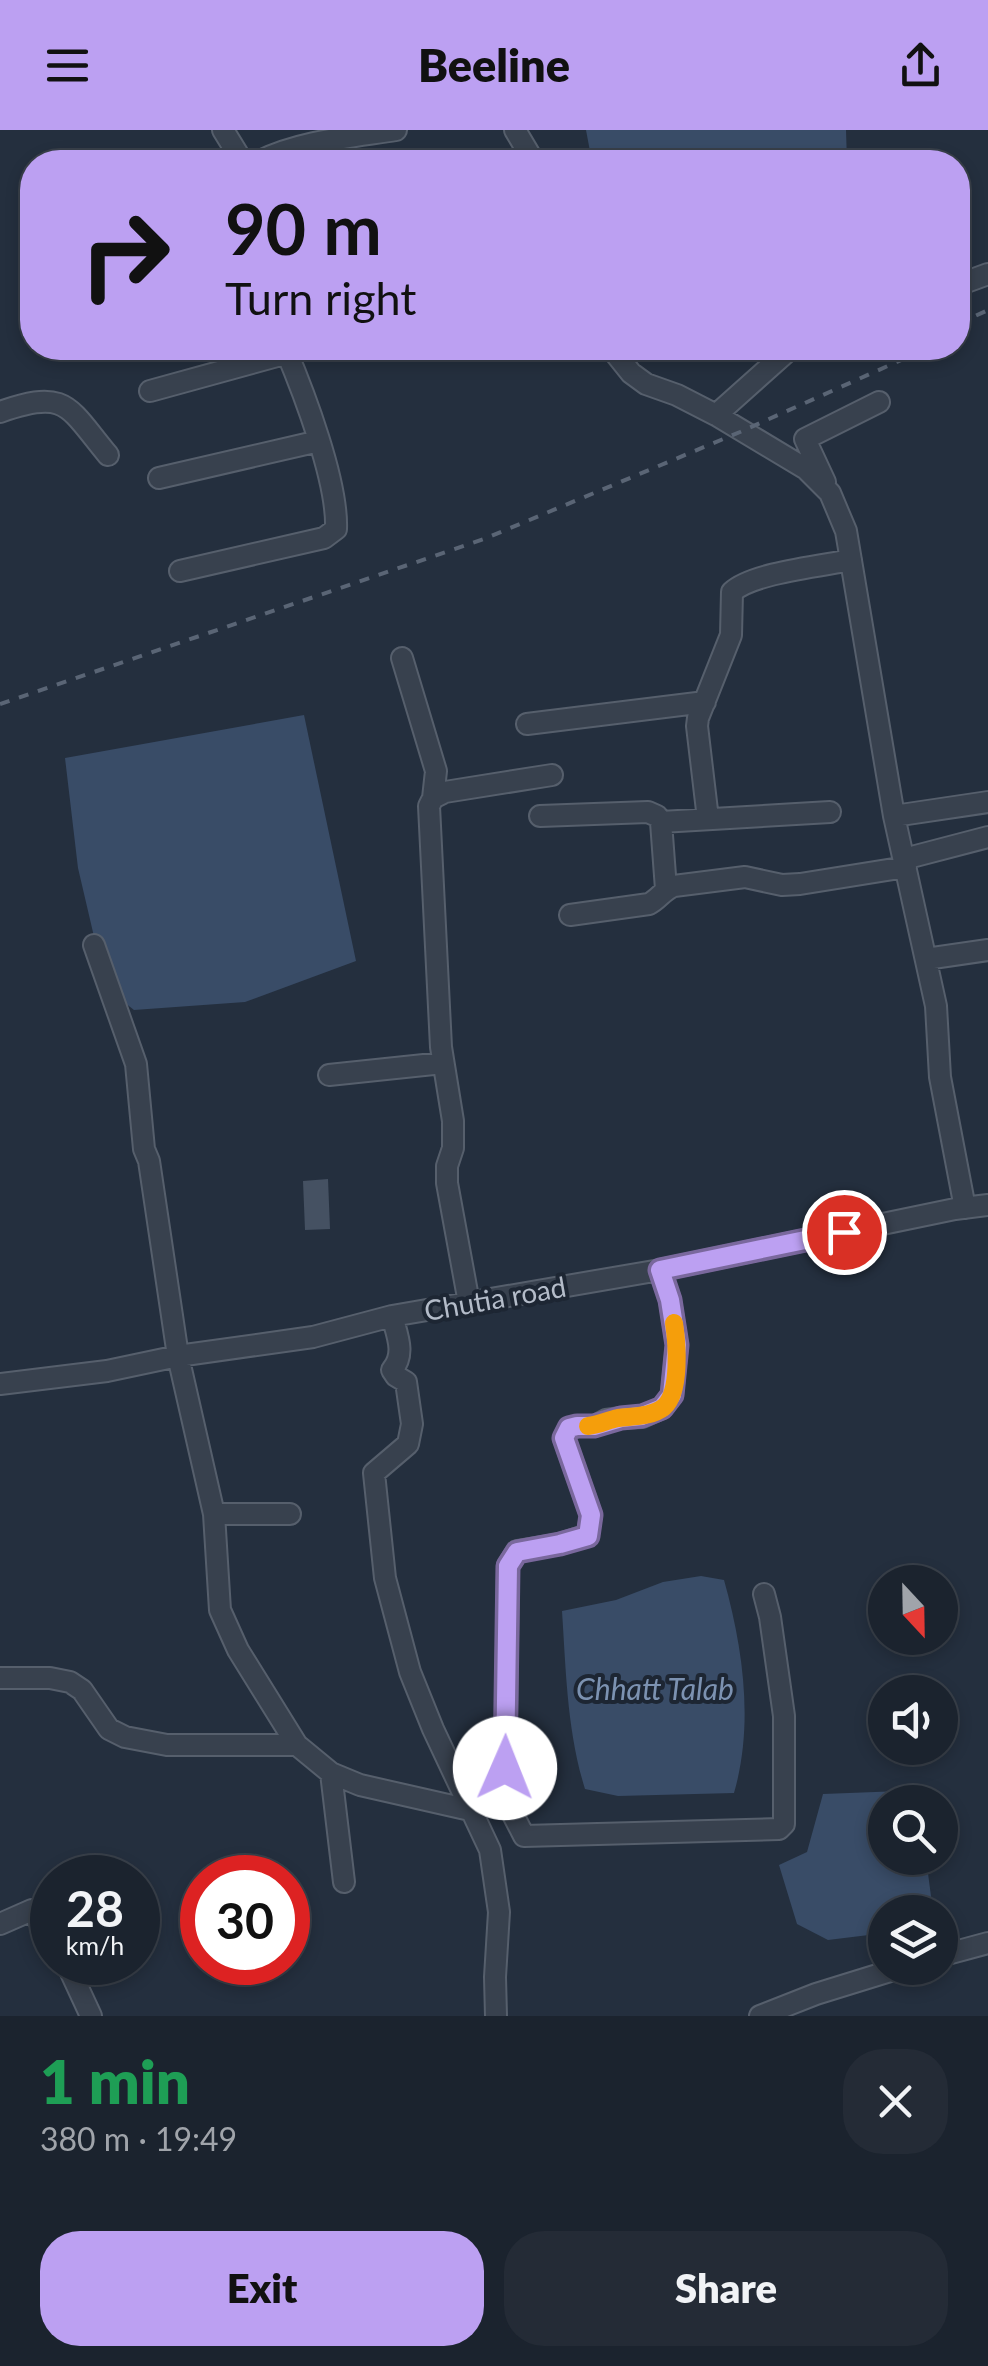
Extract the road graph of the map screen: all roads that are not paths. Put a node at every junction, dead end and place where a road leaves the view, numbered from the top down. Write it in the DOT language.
graph roads {
  1 [pos="396,130"];
  2 [pos="294,150"];
  3 [pos="253,360"];
  4 [pos="290,360"];
  5 [pos="621,360"];
  6 [pos="777,360"];
  7 [pos="150,391"];
  8 [pos="879,402"];
  9 [pos="0,412"];
  10 [pos="716,414"];
  11 [pos="319,441"];
  12 [pos="108,456"];
  13 [pos="159,478"];
  14 [pos="830,493"];
  15 [pos="851,560"];
  16 [pos="180,571"];
  17 [pos="402,658"];
  18 [pos="705,702"];
  19 [pos="528,724"];
  20 [pos="552,776"];
  21 [pos="433,798"];
  22 [pos="988,802"];
  23 [pos="830,812"];
  24 [pos="540,816"];
  25 [pos="894,816"];
  26 [pos="708,819"];
  27 [pos="660,822"];
  28 [pos="988,837"];
  29 [pos="905,863"];
  30 [pos="666,889"];
  31 [pos="570,915"];
  32 [pos="94,945"];
  33 [pos="988,950"];
  34 [pos="926,959"];
  35 [pos="443,1063"];
  36 [pos="328,1075"];
  37 [pos="988,1206"];
  38 [pos="966,1208"];
  39 [pos="660,1270"];
  40 [pos="469,1303"];
  41 [pos="392,1316"];
  42 [pos="178,1356"];
  43 [pos="0,1384"];
  44 [pos="214,1514"];
  45 [pos="290,1514"];
  46 [pos="764,1594"];
  47 [pos="0,1678"];
  48 [pos="298,1745"];
  49 [pos="331,1774"];
  50 [pos="504,1800"];
  51 [pos="470,1810"];
  52 [pos="344,1882"];
  53 [pos="30,1911"];
  54 [pos="0,1924"];
  55 [pos="988,1942"];
  56 [pos="958,1951"];
  57 [pos="868,1978"];
  58 [pos="77,1985"];
  59 [pos="763,2015"];
  60 [pos="91,2016"];
  61 [pos="496,2016"];
  1 -- 2 [label="street"];
  3 -- 7 [label="street"];
  4 -- 11 [label="street"];
  5 -- 10 [label="street"];
  6 -- 10 [label="street"];
  8 -- 14 [label="street"];
  9 -- 12 [label="street"];
  10 -- 14 [label="street"];
  11 -- 13 [label="street"];
  11 -- 16 [label="street"];
  14 -- 15 [label="street"];
  15 -- 18 [label="street"];
  15 -- 25 [label="street"];
  17 -- 21 [label="street"];
  18 -- 19 [label="street"];
  18 -- 26 [label="street"];
  20 -- 21 [label="street"];
  21 -- 35 [label="street"];
  22 -- 25 [label="street"];
  23 -- 26 [label="street"];
  24 -- 27 [label="street"];
  25 -- 29 [label="street"];
  26 -- 27 [label="street"];
  27 -- 30 [label="street"];
  28 -- 29 [label="street"];
  29 -- 30 [label="street"];
  29 -- 34 [label="street"];
  30 -- 31 [label="street"];
  32 -- 42 [label="street"];
  33 -- 34 [label="street"];
  34 -- 38 [label="street"];
  35 -- 36 [label="street"];
  35 -- 40 [label="street"];
  37 -- 38 [label="street, Chutia road"];
  38 -- 39 [label="street, Chutia road"];
  39 -- 40 [label="street, Chutia road"];
  39 -- 50 [label="street"];
  40 -- 41 [label="street, Chutia road"];
  41 -- 42 [label="street, Chutia road"];
  41 -- 51 [label="street"];
  42 -- 43 [label="street, Chutia road"];
  42 -- 44 [label="street"];
  44 -- 45 [label="street"];
  44 -- 48 [label="street"];
  46 -- 50 [label="street"];
  47 -- 48 [label="street"];
  48 -- 49 [label="street"];
  49 -- 51 [label="street"];
  49 -- 52 [label="street"];
  50 -- 51 [label="street"];
  51 -- 61 [label="street"];
  53 -- 54 [label="street"];
  55 -- 56 [label="street"];
  57 -- 59 [label="street"];
  58 -- 60 [label="street"];
}
